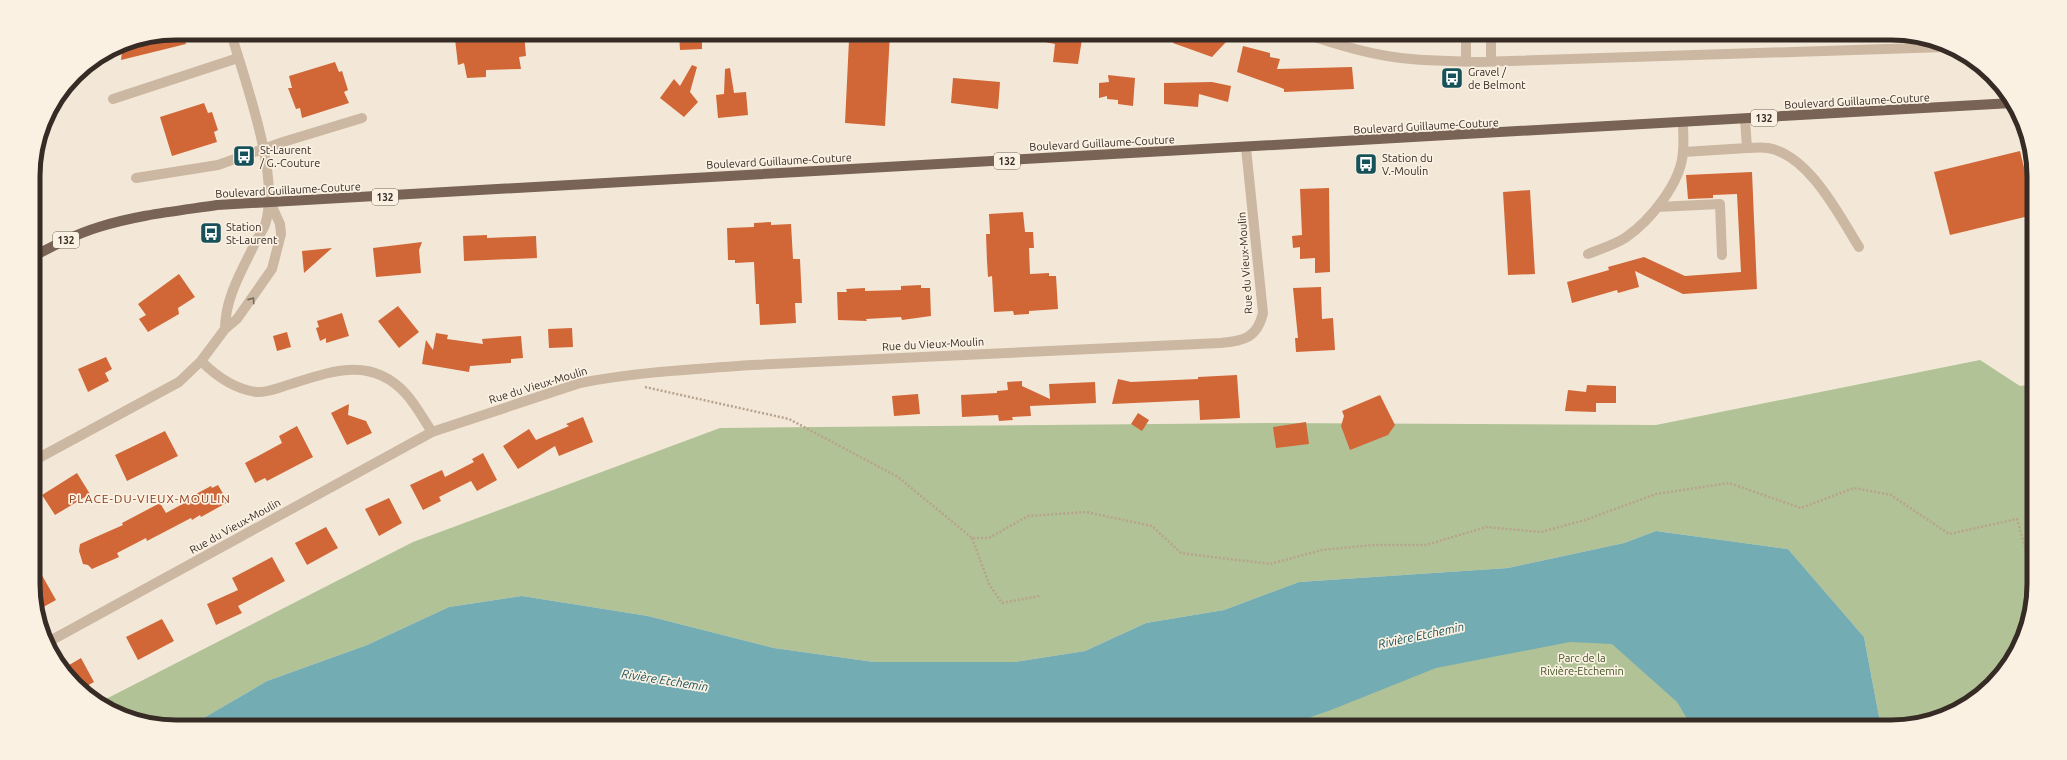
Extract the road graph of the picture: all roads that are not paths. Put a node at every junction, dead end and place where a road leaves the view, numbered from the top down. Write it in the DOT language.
graph roads {
  1 [pos="233,40"];
  2 [pos="1324,40"];
  3 [pos="1466,40"];
  4 [pos="1491,40"];
  5 [pos="1936,47"];
  6 [pos="238,58"];
  7 [pos="1466,61"];
  8 [pos="1491,61"];
  9 [pos="113,99"];
  10 [pos="2006,103"];
  11 [pos="362,118"];
  12 [pos="1745,119"];
  13 [pos="1683,123"];
  14 [pos="1246,148"];
  15 [pos="1747,148"];
  16 [pos="264,150"];
  17 [pos="1684,152"];
  18 [pos="136,178"];
  19 [pos="270,202"];
  20 [pos="1658,207"];
  21 [pos="1859,247"];
  22 [pos="40,253"];
  23 [pos="1588,254"];
  24 [pos="1722,255"];
  25 [pos="225,329"];
  26 [pos="201,361"];
  27 [pos="432,432"];
  28 [pos="40,457"];
  29 [pos="52,640"];
  1 -- 6 [label="street"];
  2 -- 7 [label="street"];
  3 -- 7 [label="street"];
  4 -- 8 [label="street"];
  5 -- 8 [label="street"];
  6 -- 9 [label="street"];
  6 -- 16 [label="street"];
  7 -- 8 [label="street"];
  10 -- 12 [label="main road, Boulevard Guillaume-Couture / 132"];
  11 -- 16 [label="street"];
  12 -- 13 [label="main road, Boulevard Guillaume-Couture / 132"];
  12 -- 15 [label="street"];
  13 -- 14 [label="main road, Boulevard Guillaume-Couture / 132"];
  13 -- 17 [label="street"];
  14 -- 19 [label="main road, Boulevard Guillaume-Couture / 132"];
  14 -- 27 [label="street, Rue du Vieux-Moulin"];
  15 -- 17 [label="street"];
  15 -- 21 [label="street"];
  16 -- 18 [label="street"];
  16 -- 19 [label="street"];
  17 -- 20 [label="street"];
  19 -- 22 [label="main road, Boulevard Guillaume-Couture / 132"];
  19 -- 25 [label="street"];
  25 -- 19 [label="street, one-way"];
  20 -- 23 [label="street"];
  20 -- 24 [label="street"];
  25 -- 26 [label="street"];
  26 -- 27 [label="street"];
  26 -- 28 [label="street"];
  27 -- 29 [label="street, Rue du Vieux-Moulin"];
}
